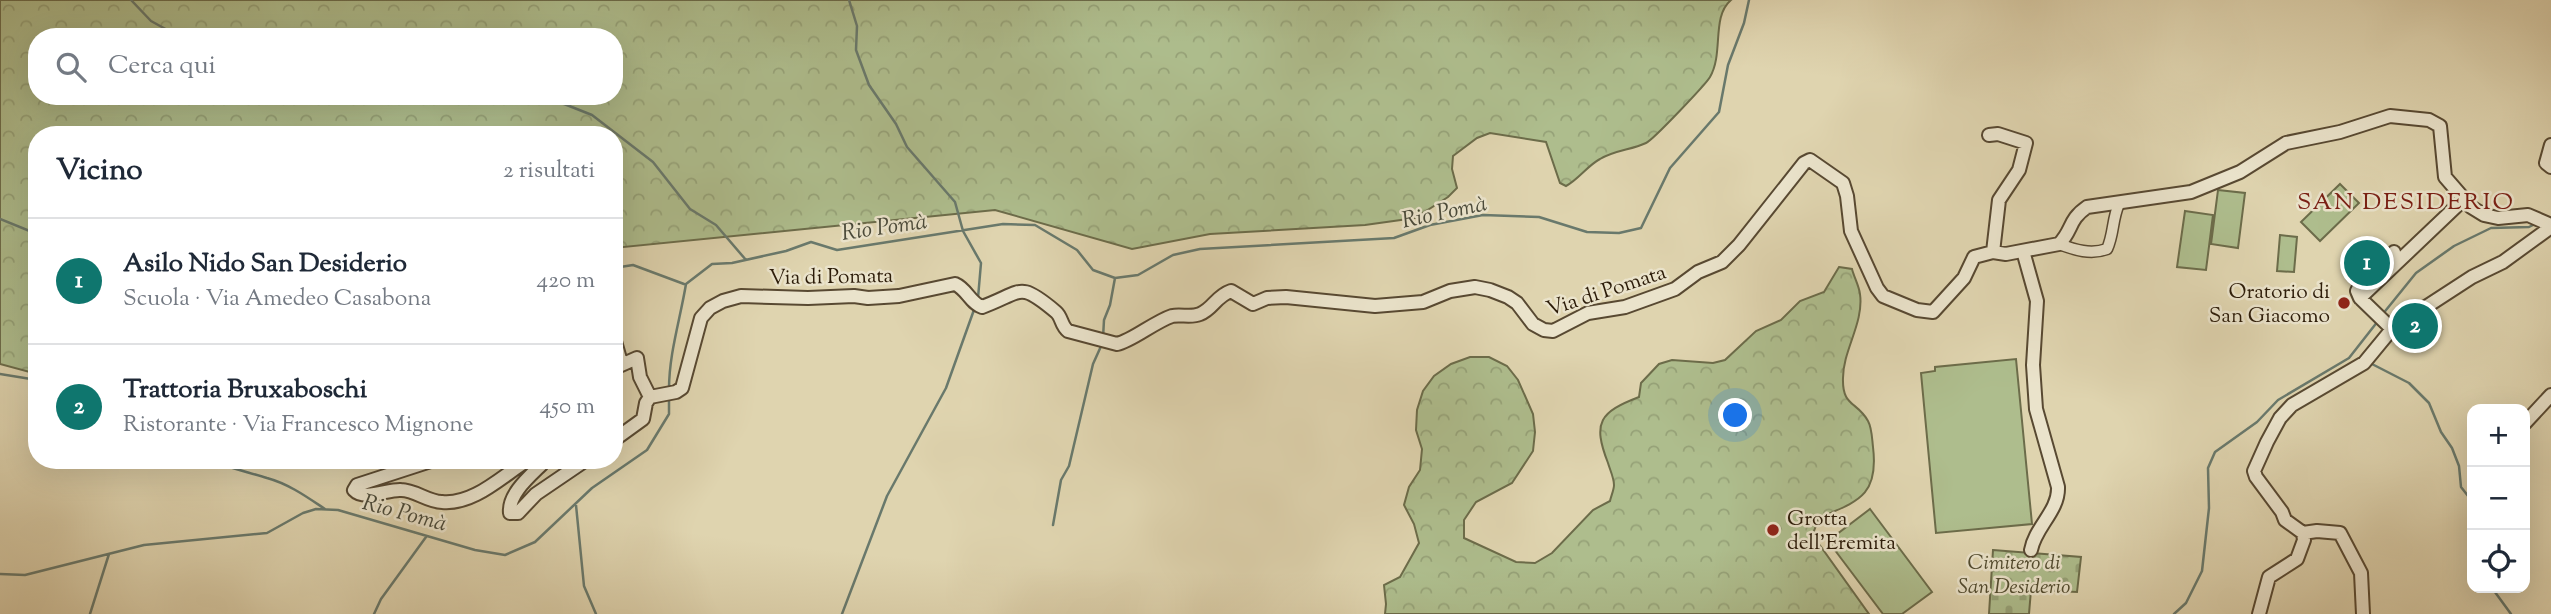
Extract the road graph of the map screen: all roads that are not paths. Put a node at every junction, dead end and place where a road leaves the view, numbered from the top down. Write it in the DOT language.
graph roads {
  1 [pos="1989,135"];
  2 [pos="2551,145"];
  3 [pos="2551,167"];
  4 [pos="2463,201"];
  5 [pos="2119,204"];
  6 [pos="2547,223"];
  7 [pos="2059,244"];
  8 [pos="2023,251"];
  9 [pos="1993,252"];
  10 [pos="2393,252"];
  11 [pos="2360,298"];
  12 [pos="2388,326"];
  13 [pos="623,364"];
  14 [pos="2551,395"];
  15 [pos="655,396"];
  16 [pos="2530,418"];
  17 [pos="623,433"];
  18 [pos="406,469"];
  19 [pos="517,469"];
  20 [pos="537,469"];
  21 [pos="573,469"];
  22 [pos="2303,533"];
  23 [pos="2031,550"];
  24 [pos="2259,614"];
  25 [pos="2363,614"];
  1 -- 9 [label="street"];
  2 -- 3 [label="street"];
  4 -- 5 [label="street"];
  4 -- 6 [label="street"];
  4 -- 11 [label="street"];
  5 -- 7 [label="street"];
  5 -- 7 [label="street"];
  6 -- 12 [label="street"];
  7 -- 8 [label="street"];
  8 -- 9 [label="street"];
  8 -- 23 [label="street"];
  9 -- 15 [label="street, Via di Pomata"];
  10 -- 11 [label="street"];
  11 -- 12 [label="street"];
  12 -- 22 [label="street"];
  13 -- 15 [label="street"];
  14 -- 16 [label="street"];
  15 -- 17 [label="street"];
  18 -- 19 [label="street"];
  20 -- 21 [label="street"];
  22 -- 24 [label="street"];
  22 -- 25 [label="street"];
}
